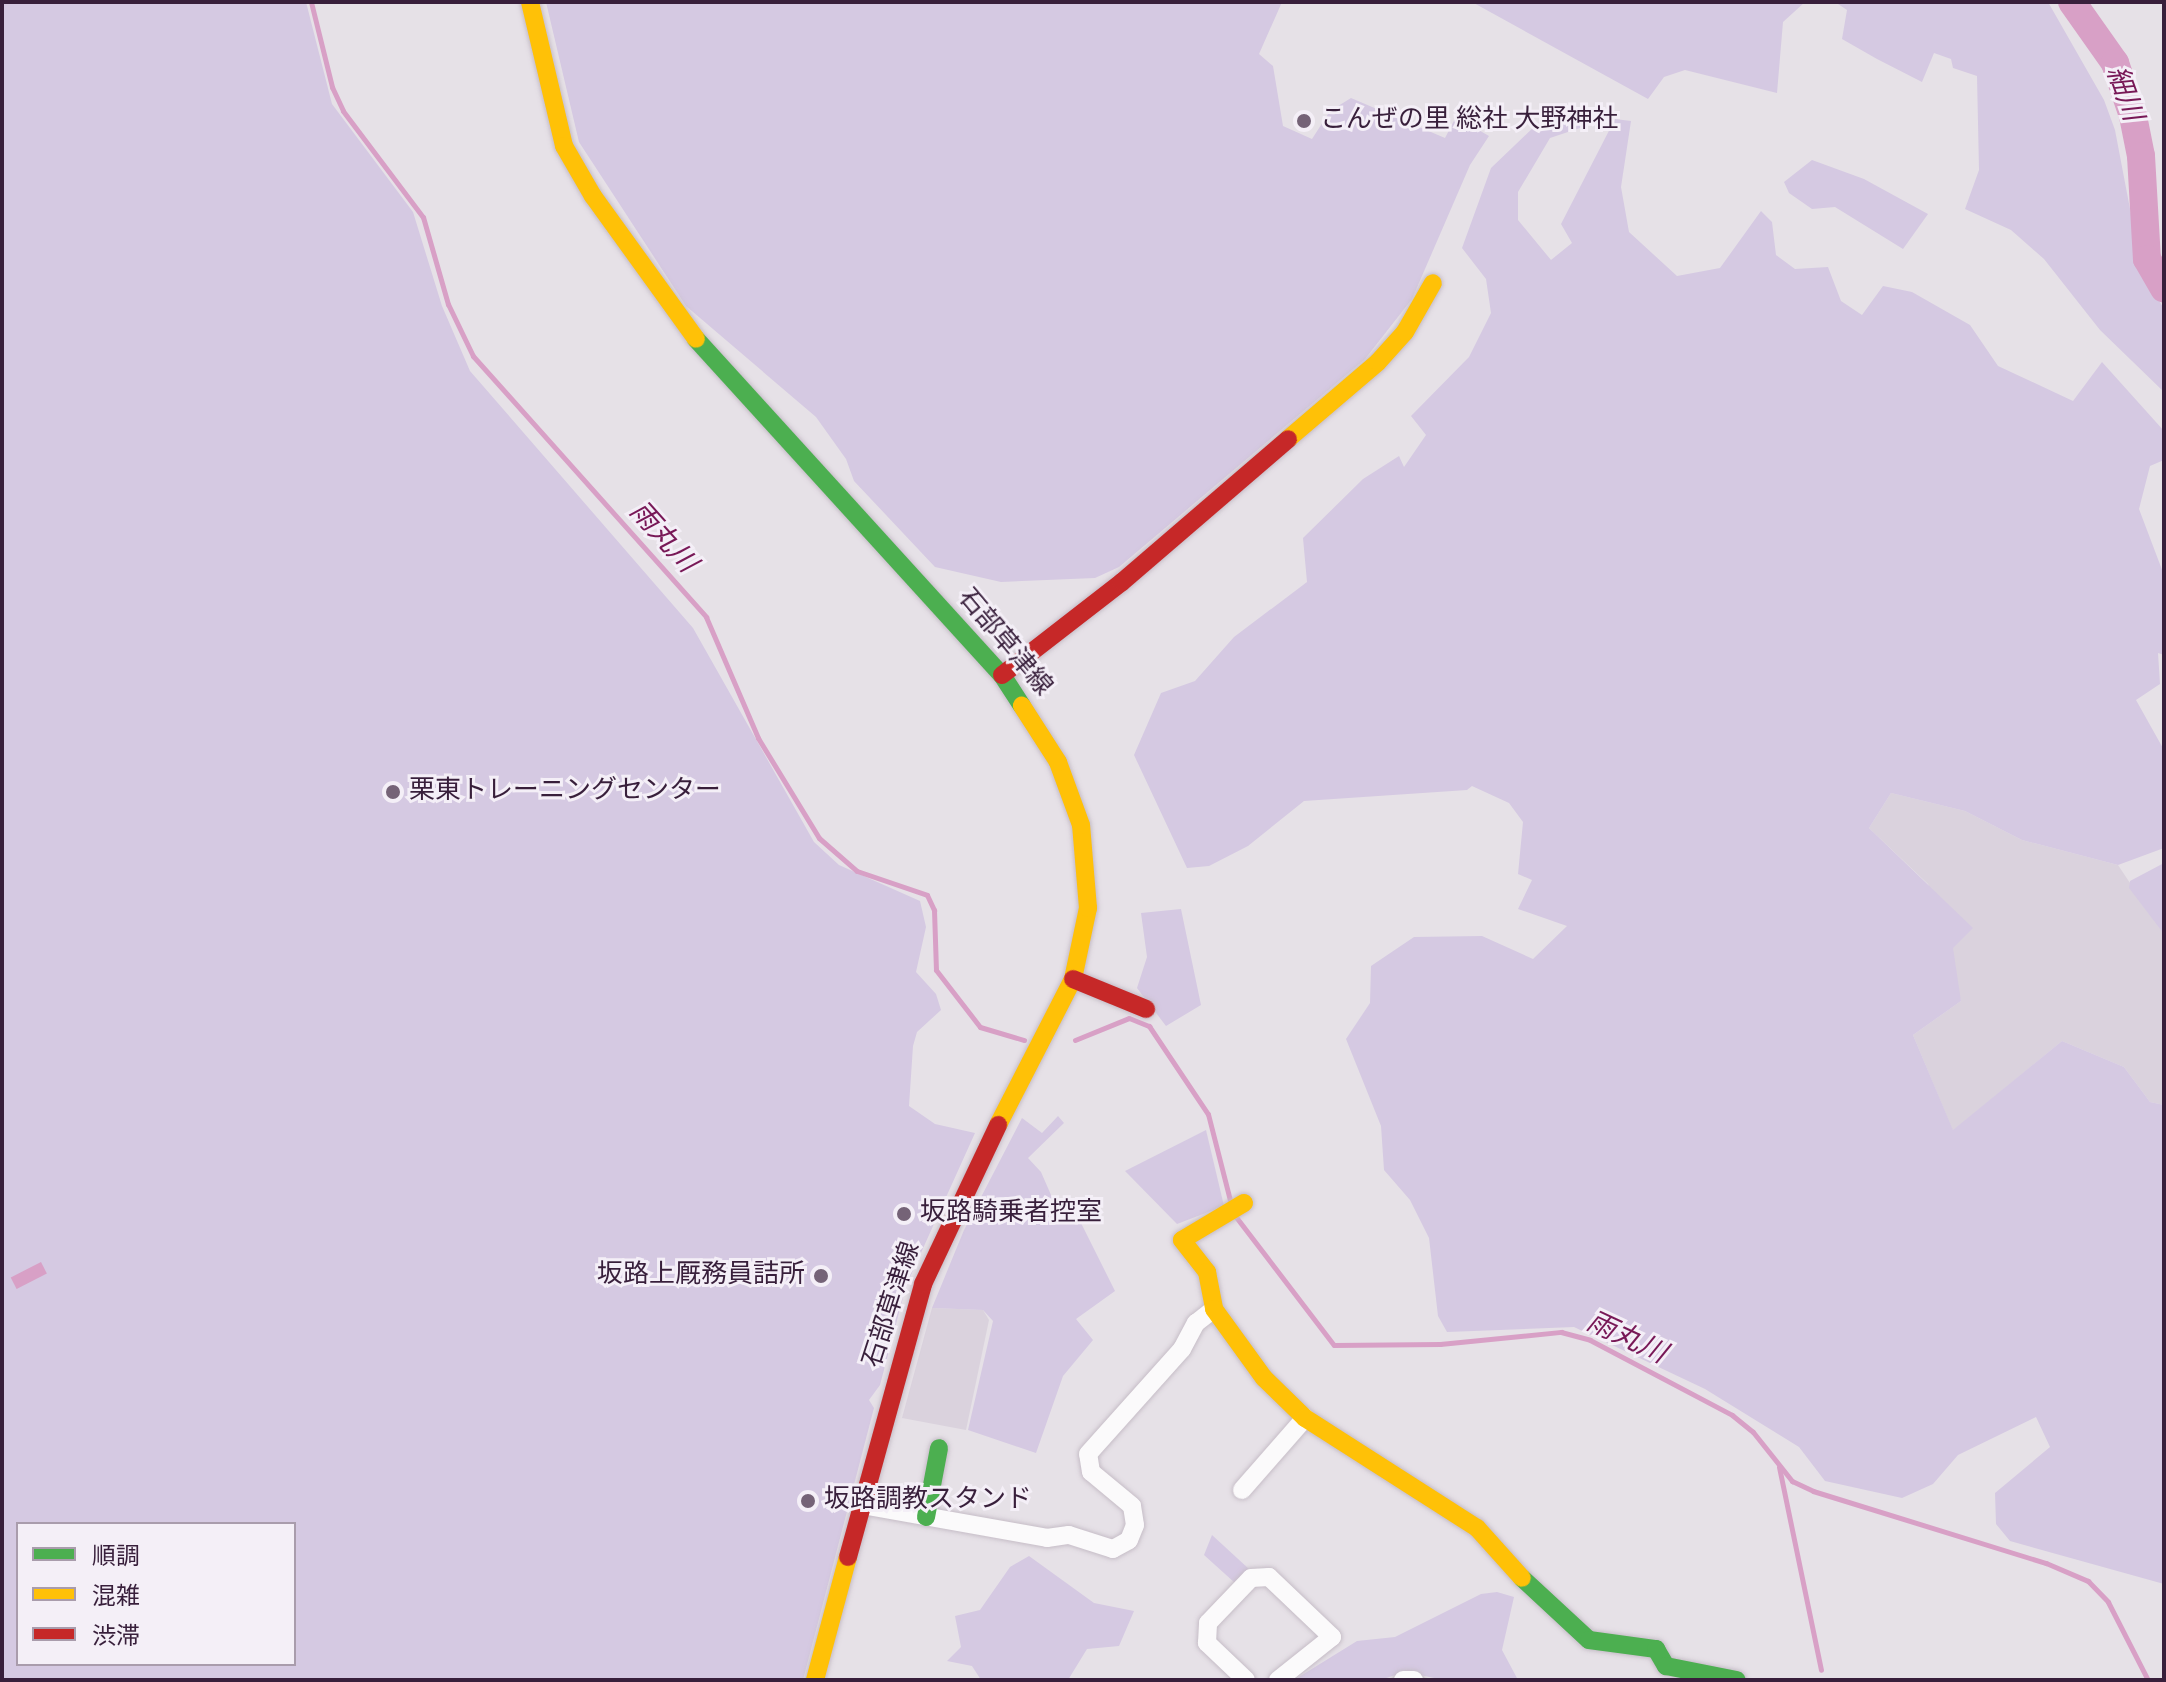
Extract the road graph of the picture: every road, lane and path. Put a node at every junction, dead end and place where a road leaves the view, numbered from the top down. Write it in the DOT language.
graph roads {
  1 [pos="530,2"];
  2 [pos="1433,283"];
  3 [pos="1002,675"];
  4 [pos="1073,979"];
  5 [pos="1146,1009"];
  6 [pos="1236,1206"];
  7 [pos="1214,1309"];
  8 [pos="1305,1418"];
  9 [pos="939,1448"];
  10 [pos="1242,1490"];
  11 [pos="862,1505"];
  12 [pos="926,1517"];
  13 [pos="815,1680"];
  14 [pos="1246,1680"];
  15 [pos="1278,1680"];
  16 [pos="1403,1680"];
  17 [pos="1414,1680"];
  18 [pos="1737,1680"];
  1 -- 3 [label="main road, 石部草津線"];
  2 -- 3 [label="main road"];
  3 -- 4 [label="main road, 石部草津線"];
  4 -- 5 [label="main road"];
  4 -- 11 [label="main road, 石部草津線"];
  6 -- 7 [label="main road"];
  7 -- 8 [label="main road"];
  7 -- 12 [label="street"];
  8 -- 10 [label="street"];
  8 -- 18 [label="main road"];
  9 -- 12 [label="main road"];
  11 -- 12 [label="street"];
  11 -- 13 [label="main road, 石部草津線"];
  14 -- 15 [label="street"];
  16 -- 17 [label="street"];
}
